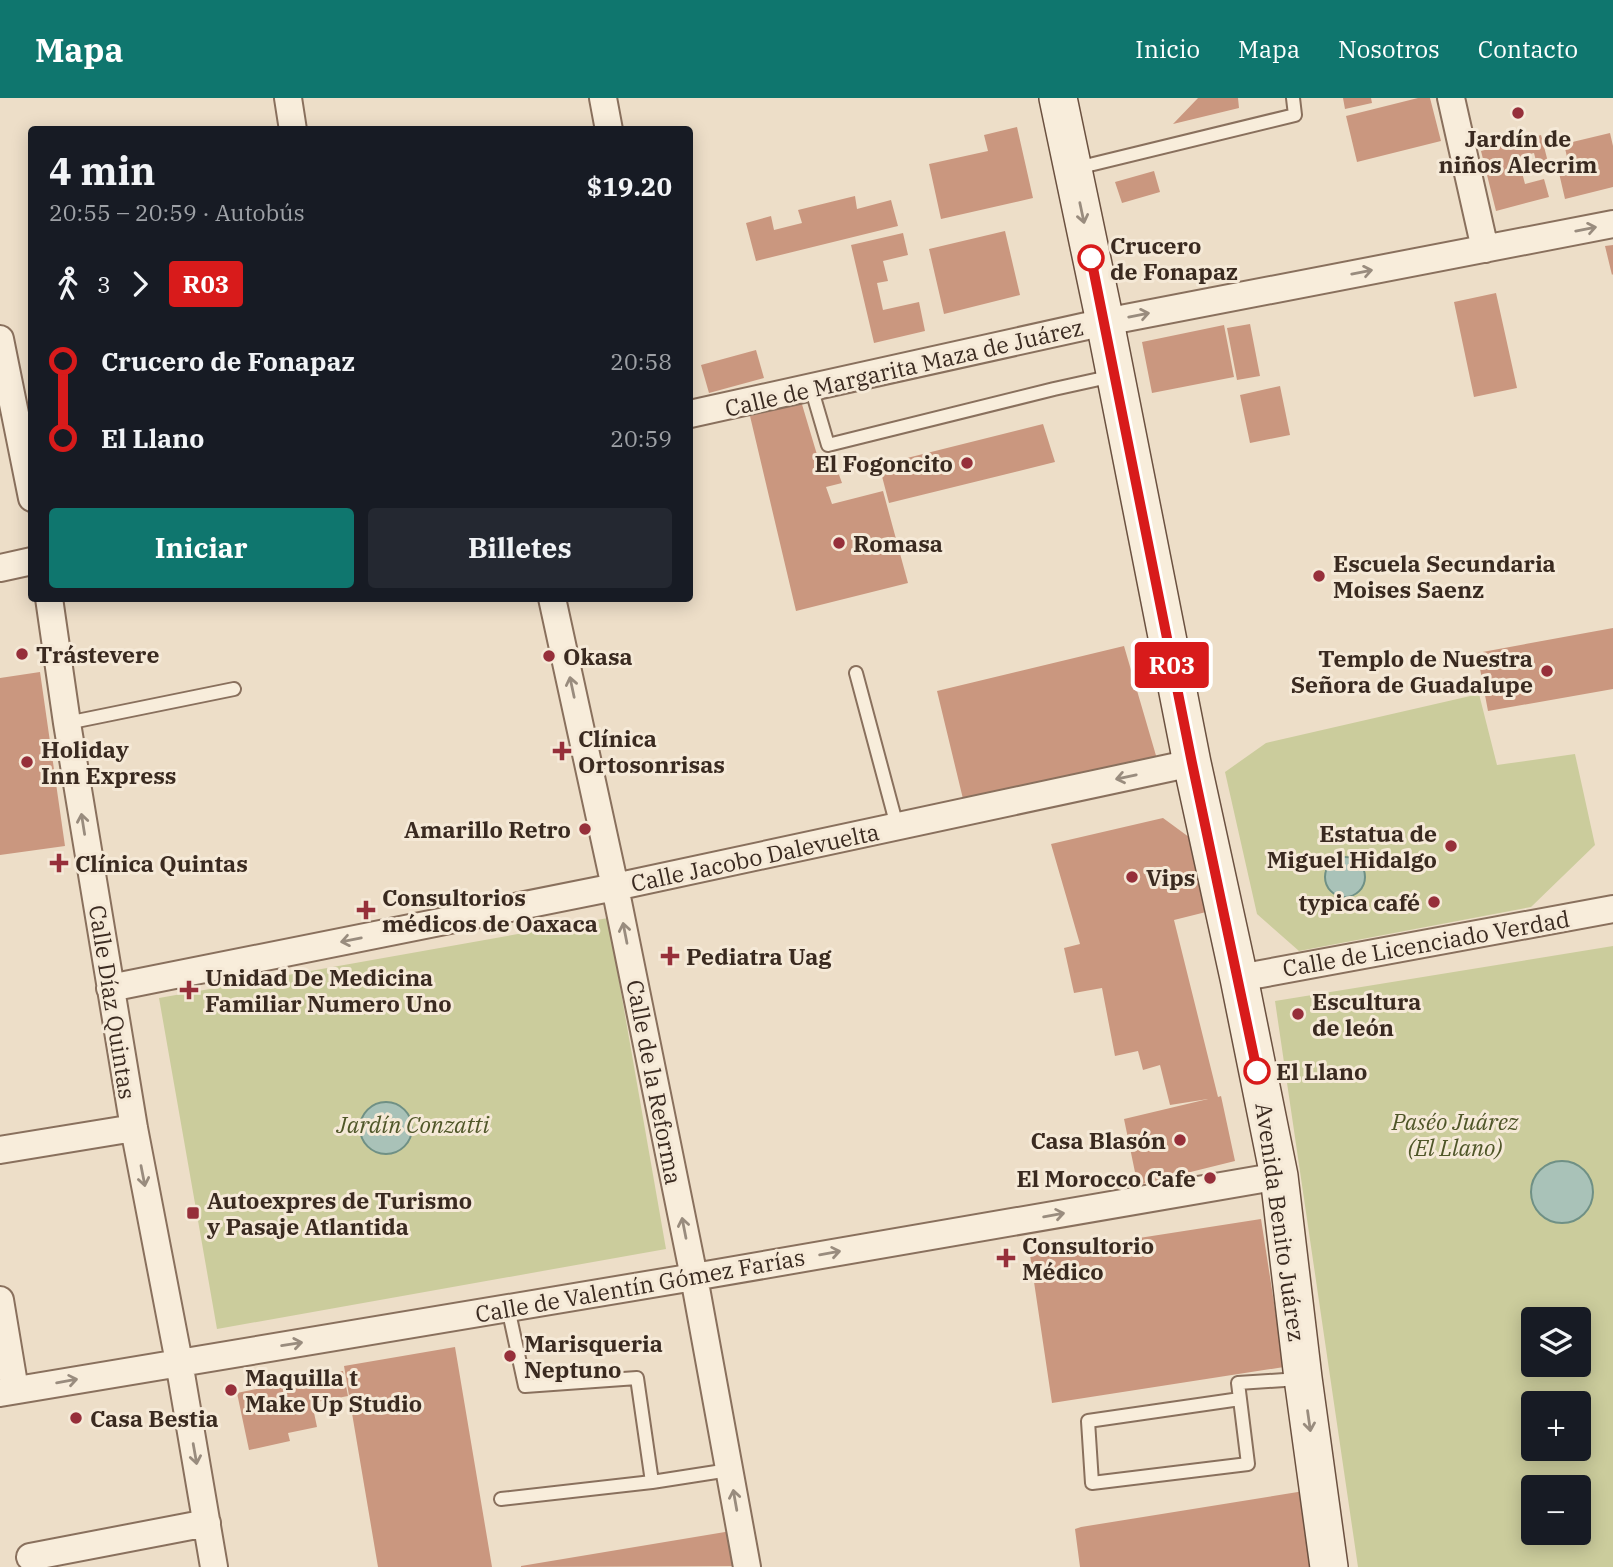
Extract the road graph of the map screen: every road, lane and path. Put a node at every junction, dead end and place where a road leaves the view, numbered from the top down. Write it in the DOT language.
graph roads {
  1 [pos="288,98"];
  2 [pos="603,98"];
  3 [pos="1058,98"];
  4 [pos="1293,98"];
  5 [pos="1451,98"];
  6 [pos="292,126"];
  7 [pos="608,126"];
  8 [pos="1073,169"];
  9 [pos="1613,224"];
  10 [pos="1485,249"];
  11 [pos="1105,322"];
  12 [pos="0,339"];
  13 [pos="1115,375"];
  14 [pos="811,387"];
  15 [pos="693,413"];
  16 [pos="28,478"];
  17 [pos="28,562"];
  18 [pos="0,568"];
  19 [pos="50,602"];
  20 [pos="553,602"];
  21 [pos="856,673"];
  22 [pos="234,689"];
  23 [pos="67,723"];
  24 [pos="1192,763"];
  25 [pos="897,826"];
  26 [pos="615,887"];
  27 [pos="1613,909"];
  28 [pos="1239,978"];
  29 [pos="110,988"];
  30 [pos="134,1128"];
  31 [pos="0,1150"];
  32 [pos="1279,1176"];
  33 [pos="694,1277"];
  34 [pos="0,1300"];
  35 [pos="508,1308"];
  36 [pos="179,1362"];
  37 [pos="1303,1378"];
  38 [pos="8,1391"];
  39 [pos="1240,1399"];
  40 [pos="729,1470"];
  41 [pos="652,1482"];
  42 [pos="501,1499"];
  43 [pos="207,1523"];
  44 [pos="30,1557"];
  45 [pos="214,1567"];
  46 [pos="747,1567"];
  47 [pos="1328,1567"];
  1 -- 6 [label="street"];
  2 -- 7 [label="street"];
  3 -- 8 [label="main road, Avenida Benito Juárez"];
  4 -- 8 [label="lane"];
  5 -- 10 [label="street"];
  8 -- 11 [label="main road, Avenida Benito Juárez, one-way"];
  10 -- 9 [label="street, Calle de Margarita Maza de Juárez, one-way"];
  11 -- 10 [label="street, Calle de Margarita Maza de Juárez, one-way"];
  11 -- 13 [label="main road, Avenida Benito Juárez"];
  11 -- 14 [label="street, Calle de Margarita Maza de Juárez"];
  12 -- 16 [label="street"];
  13 -- 14 [label="lane"];
  13 -- 24 [label="main road, Avenida Benito Juárez"];
  14 -- 15 [label="street, Calle de Margarita Maza de Juárez"];
  17 -- 18 [label="street"];
  19 -- 23 [label="street, Calle Díaz Quintas"];
  26 -- 20 [label="street, Calle de la Reforma, one-way"];
  21 -- 25 [label="lane"];
  22 -- 23 [label="lane"];
  29 -- 23 [label="street, Calle Díaz Quintas, one-way"];
  24 -- 25 [label="street, Calle Jacobo Dalevuelta, one-way"];
  24 -- 28 [label="main road, Avenida Benito Juárez"];
  25 -- 26 [label="street, Calle Jacobo Dalevuelta"];
  26 -- 29 [label="street, Calle Jacobo Dalevuelta, one-way"];
  33 -- 26 [label="street, Calle de la Reforma, one-way"];
  27 -- 28 [label="street, Calle de Licenciado Verdad"];
  28 -- 32 [label="main road, Avenida Benito Juárez"];
  29 -- 30 [label="street, Calle Díaz Quintas"];
  30 -- 31 [label="street"];
  30 -- 36 [label="street, Calle Díaz Quintas, one-way"];
  33 -- 32 [label="street, Calle de Valentín Gómez Farías, one-way"];
  32 -- 37 [label="main road, Avenida Benito Juárez"];
  33 -- 35 [label="street, Calle de Valentín Gómez Farías"];
  33 -- 40 [label="street, Calle de la Reforma"];
  34 -- 38 [label="street"];
  36 -- 35 [label="street, Calle de Valentín Gómez Farías, one-way"];
  35 -- 41 [label="lane"];
  38 -- 36 [label="street, Calle de Valentín Gómez Farías, one-way"];
  36 -- 43 [label="street, Calle Díaz Quintas, one-way"];
  37 -- 39 [label="lane"];
  37 -- 47 [label="main road, Avenida Benito Juárez, one-way"];
  39 -- 39 [label="lane"];
  40 -- 41 [label="lane"];
  46 -- 40 [label="street, Calle de la Reforma, one-way"];
  41 -- 42 [label="lane"];
  43 -- 44 [label="street"];
  43 -- 45 [label="street, Calle Díaz Quintas"];
}
